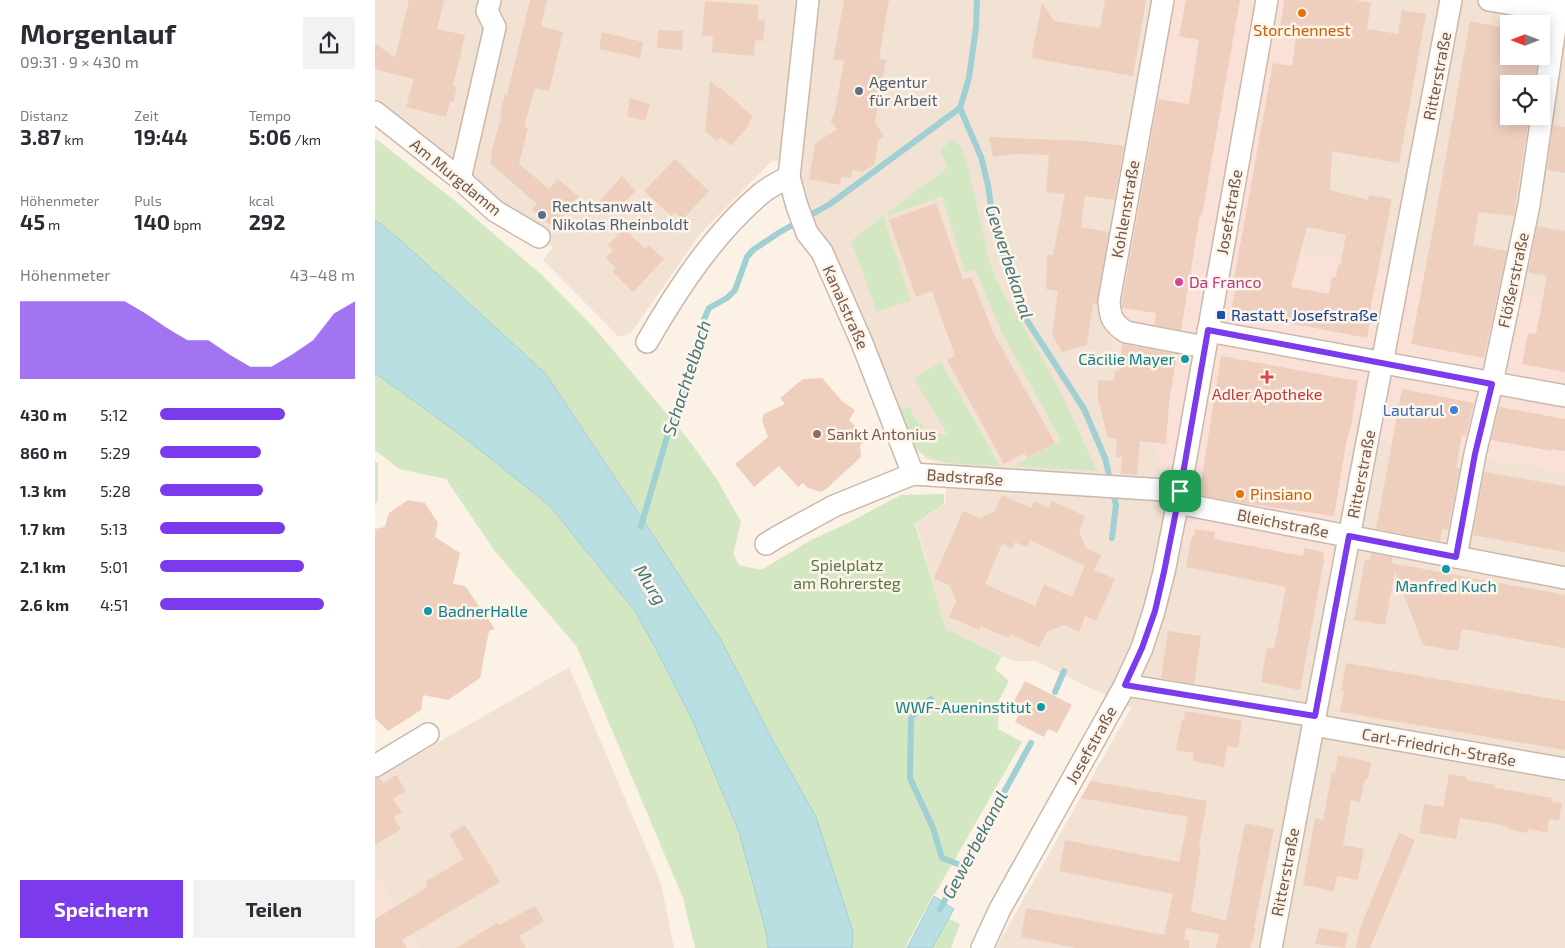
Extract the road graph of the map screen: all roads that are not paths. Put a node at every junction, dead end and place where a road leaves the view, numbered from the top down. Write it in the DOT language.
graph roads {
  1 [pos="490,0"];
  2 [pos="808,0"];
  3 [pos="1163,0"];
  4 [pos="1267,0"];
  5 [pos="1451,0"];
  6 [pos="1489,0"];
  7 [pos="1560,8"];
  8 [pos="375,112"];
  9 [pos="789,176"];
  10 [pos="460,179"];
  11 [pos="539,238"];
  12 [pos="1207,339"];
  13 [pos="647,342"];
  14 [pos="1382,362"];
  15 [pos="1492,384"];
  16 [pos="1565,396"];
  17 [pos="913,474"];
  18 [pos="1179,497"];
  19 [pos="1349,536"];
  20 [pos="767,544"];
  21 [pos="1456,557"];
  22 [pos="1565,578"];
  23 [pos="1125,685"];
  24 [pos="1314,720"];
  25 [pos="428,734"];
  26 [pos="375,766"];
  27 [pos="1565,769"];
  28 [pos="982,948"];
  29 [pos="1271,948"];
  1 -- 10 [label="street"];
  2 -- 9 [label="street, Kanalstraße"];
  3 -- 12 [label="street, Kohlenstraße"];
  4 -- 12 [label="street, Josefstraße"];
  5 -- 14 [label="street, Ritterstraße"];
  6 -- 7 [label="street"];
  7 -- 15 [label="street, Flößerstraße"];
  8 -- 10 [label="street, Am Murgdamm"];
  9 -- 13 [label="street"];
  9 -- 17 [label="street, Kanalstraße"];
  10 -- 11 [label="street, Am Murgdamm"];
  12 -- 14 [label="street"];
  12 -- 18 [label="street, Josefstraße"];
  14 -- 15 [label="street"];
  14 -- 19 [label="street, Ritterstraße"];
  15 -- 16 [label="street"];
  15 -- 21 [label="street, Flößerstraße"];
  17 -- 18 [label="street, Badstraße"];
  17 -- 20 [label="street, Badstraße"];
  18 -- 19 [label="street, Bleichstraße"];
  18 -- 23 [label="street, Josefstraße"];
  19 -- 21 [label="street, Bleichstraße"];
  19 -- 24 [label="street, Ritterstraße"];
  21 -- 22 [label="street, Bleichstraße"];
  23 -- 24 [label="street, Carl-Friedrich-Straße"];
  23 -- 28 [label="street, Josefstraße"];
  24 -- 27 [label="street, Carl-Friedrich-Straße"];
  24 -- 29 [label="street, Ritterstraße"];
  25 -- 26 [label="street"];
}
